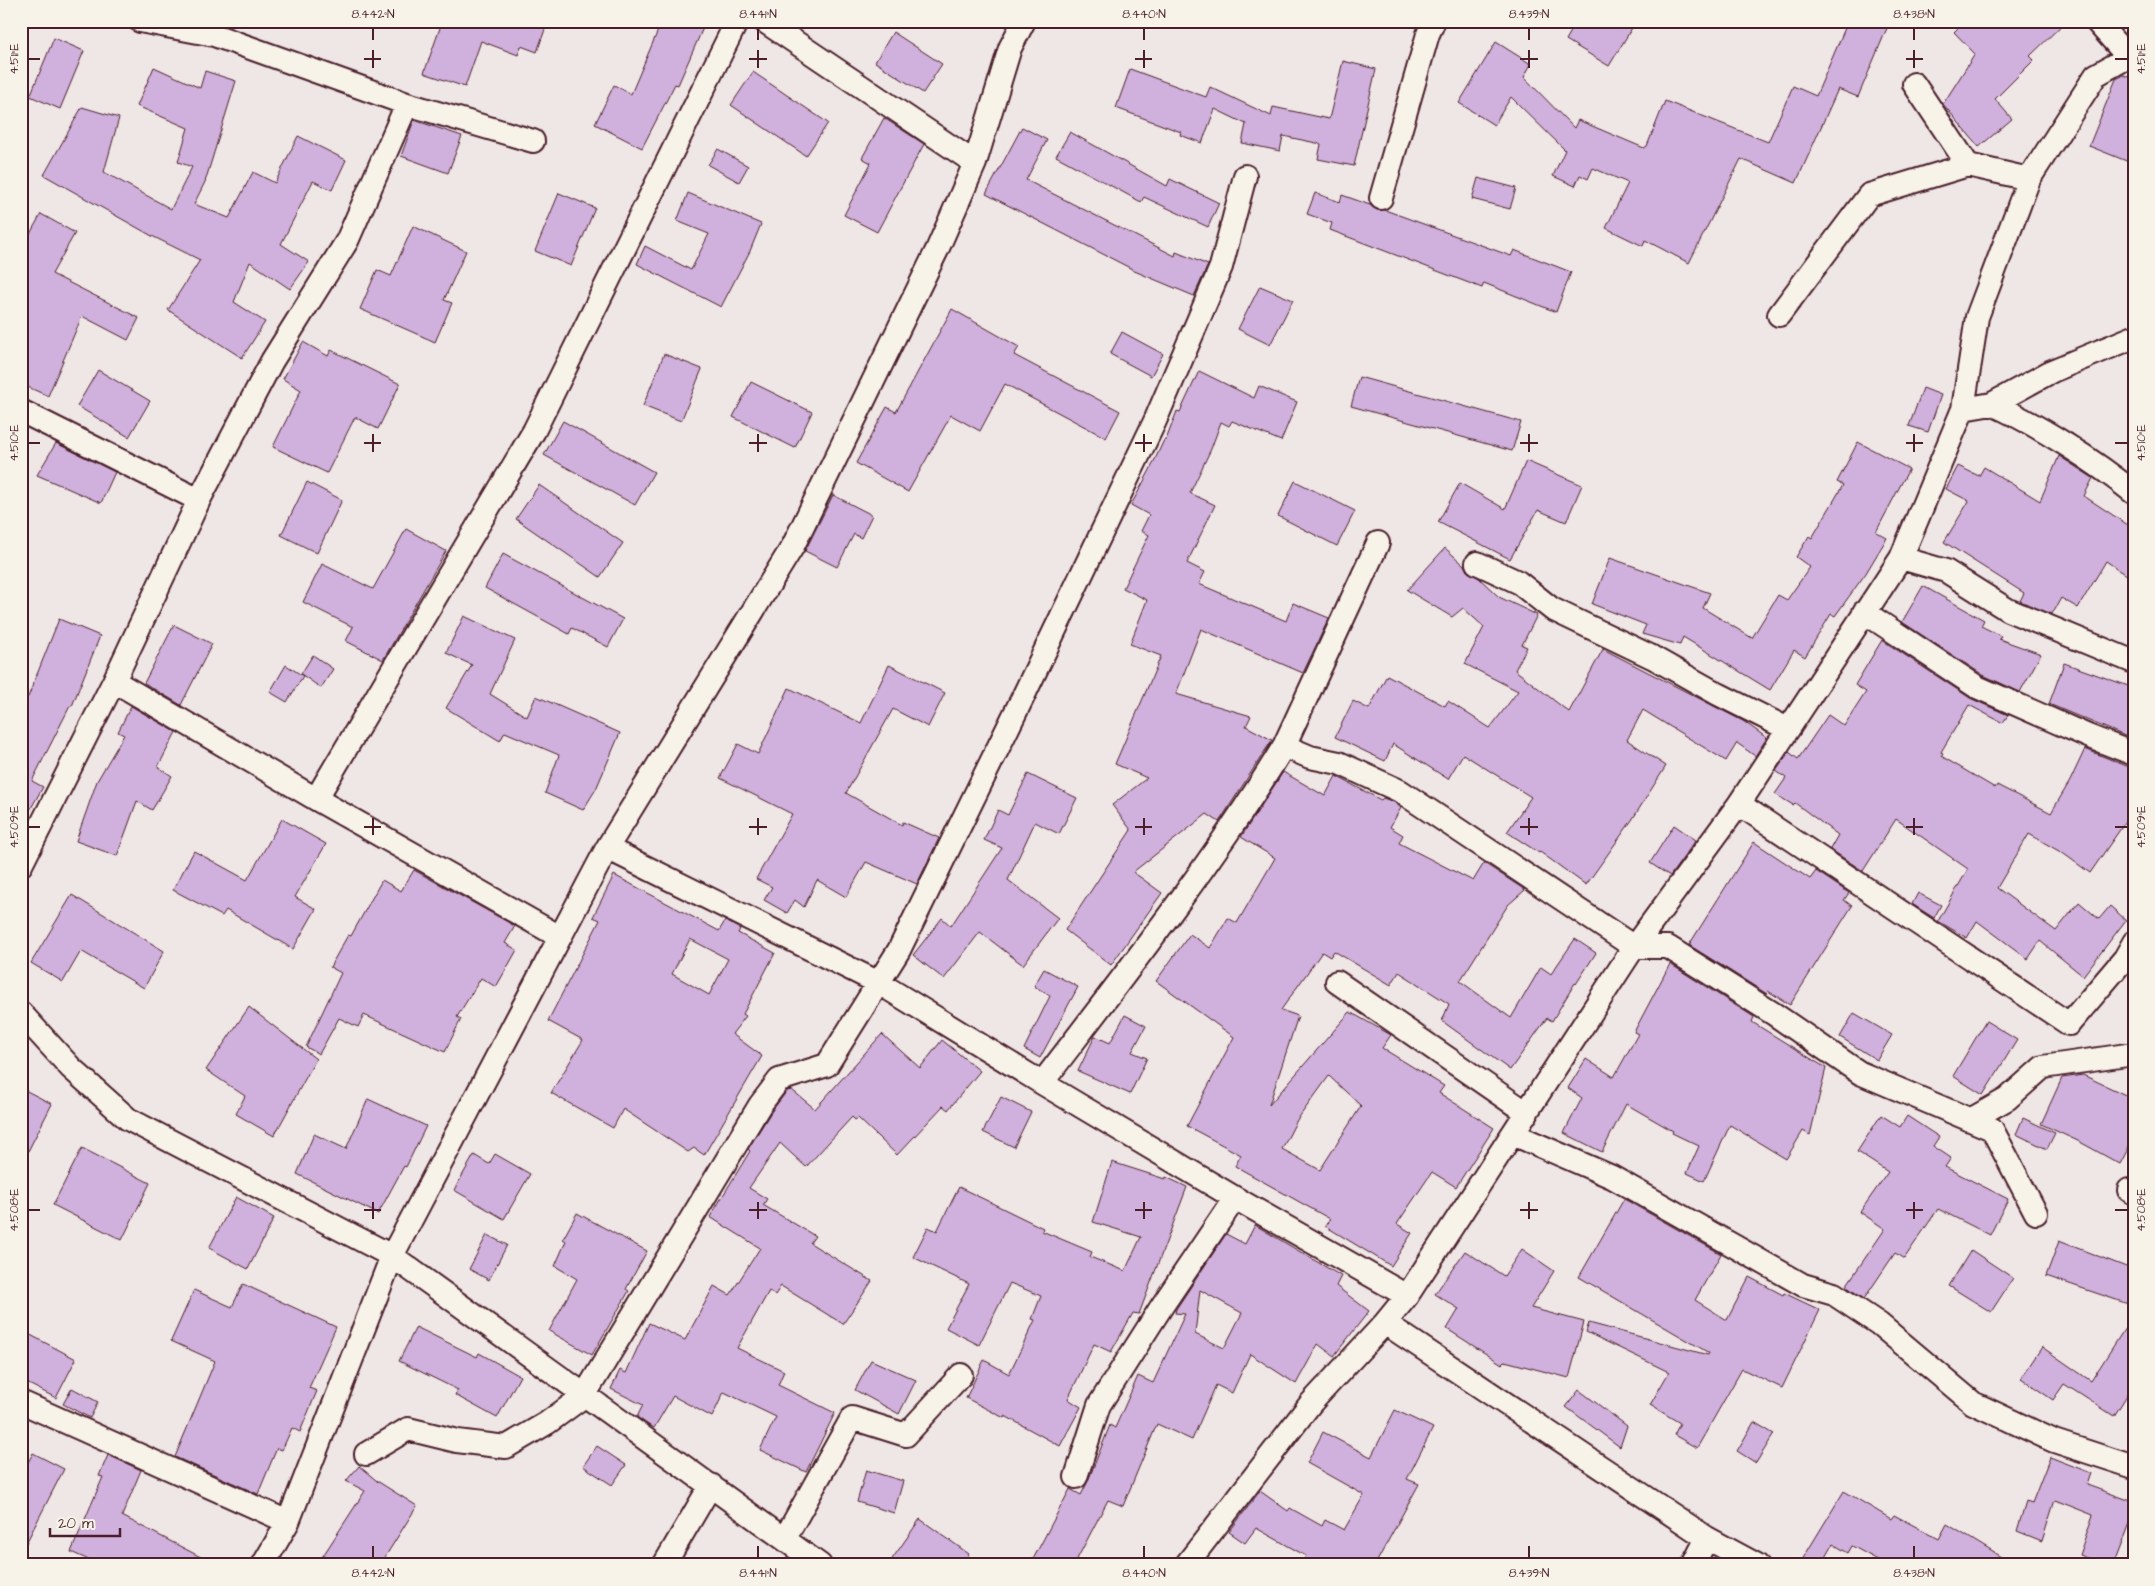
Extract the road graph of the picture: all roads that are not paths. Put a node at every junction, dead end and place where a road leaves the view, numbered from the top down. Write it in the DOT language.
graph roads {
  1 [pos="140,21"];
  2 [pos="738,21"];
  3 [pos="764,21"];
  4 [pos="1024,21"];
  5 [pos="1434,21"];
  6 [pos="2096,21"];
  7 [pos="2131,57"];
  8 [pos="1914,84"];
  9 [pos="407,104"];
  10 [pos="533,142"];
  11 [pos="976,163"];
  12 [pos="1968,164"];
  13 [pos="1245,176"];
  14 [pos="2029,179"];
  15 [pos="1381,198"];
  16 [pos="1779,315"];
  17 [pos="2134,337"];
  18 [pos="1992,404"];
  19 [pos="1963,409"];
  20 [pos="21,411"];
  21 [pos="2134,493"];
  22 [pos="199,500"];
  23 [pos="1378,543"];
  24 [pos="1901,558"];
  25 [pos="1477,562"];
  26 [pos="1864,612"];
  27 [pos="2134,662"];
  28 [pos="114,681"];
  29 [pos="1788,729"];
  30 [pos="1284,746"];
  31 [pos="2134,754"];
  32 [pos="316,799"];
  33 [pos="1740,804"];
  34 [pos="606,848"];
  35 [pos="21,866"];
  36 [pos="560,937"];
  37 [pos="2134,942"];
  38 [pos="1634,947"];
  39 [pos="1337,982"];
  40 [pos="879,983"];
  41 [pos="21,1013"];
  42 [pos="2134,1054"];
  43 [pos="1042,1083"];
  44 [pos="1527,1113"];
  45 [pos="1970,1120"];
  46 [pos="1513,1134"];
  47 [pos="1235,1198"];
  48 [pos="2036,1214"];
  49 [pos="392,1256"];
  50 [pos="1407,1296"];
  51 [pos="1385,1323"];
  52 [pos="961,1375"];
  53 [pos="584,1396"];
  54 [pos="21,1402"];
  55 [pos="366,1454"];
  56 [pos="2134,1467"];
  57 [pos="1076,1477"];
  58 [pos="711,1485"];
  59 [pos="288,1522"];
  60 [pos="785,1538"];
  61 [pos="1707,1538"];
  62 [pos="263,1565"];
  63 [pos="664,1565"];
  64 [pos="820,1565"];
  65 [pos="1186,1565"];
  66 [pos="1693,1565"];
  67 [pos="1757,1565"];
  1 -- 9 [label="street"];
  2 -- 32 [label="street"];
  3 -- 11 [label="street"];
  4 -- 11 [label="street"];
  5 -- 15 [label="street"];
  6 -- 7 [label="street"];
  7 -- 14 [label="street"];
  8 -- 12 [label="street"];
  9 -- 10 [label="street"];
  9 -- 22 [label="street"];
  11 -- 34 [label="street"];
  12 -- 14 [label="street"];
  12 -- 16 [label="street"];
  13 -- 40 [label="street"];
  14 -- 19 [label="street"];
  17 -- 18 [label="street"];
  18 -- 19 [label="street"];
  18 -- 21 [label="street"];
  19 -- 24 [label="street"];
  20 -- 22 [label="street"];
  22 -- 28 [label="street"];
  23 -- 30 [label="street"];
  24 -- 26 [label="street"];
  24 -- 27 [label="street"];
  25 -- 29 [label="street"];
  26 -- 29 [label="street"];
  26 -- 31 [label="street"];
  28 -- 32 [label="street"];
  28 -- 35 [label="street"];
  29 -- 33 [label="street"];
  30 -- 38 [label="street"];
  30 -- 43 [label="street"];
  32 -- 36 [label="street"];
  33 -- 37 [label="street"];
  33 -- 38 [label="street"];
  34 -- 36 [label="street"];
  34 -- 40 [label="street"];
  36 -- 49 [label="street"];
  38 -- 44 [label="street"];
  38 -- 45 [label="street"];
  39 -- 44 [label="street"];
  40 -- 43 [label="street"];
  40 -- 53 [label="street"];
  41 -- 49 [label="street"];
  42 -- 45 [label="street"];
  43 -- 47 [label="street"];
  44 -- 46 [label="street"];
  45 -- 48 [label="street"];
  46 -- 50 [label="street"];
  46 -- 56 [label="street"];
  47 -- 50 [label="street"];
  47 -- 57 [label="street"];
  49 -- 53 [label="street"];
  49 -- 59 [label="street"];
  50 -- 51 [label="street"];
  51 -- 61 [label="street"];
  51 -- 65 [label="street"];
  52 -- 60 [label="street"];
  53 -- 55 [label="street"];
  53 -- 58 [label="street"];
  54 -- 59 [label="street"];
  58 -- 60 [label="street"];
  58 -- 63 [label="street"];
  59 -- 62 [label="street"];
  60 -- 64 [label="street"];
  61 -- 66 [label="street"];
  61 -- 67 [label="street"];
}
